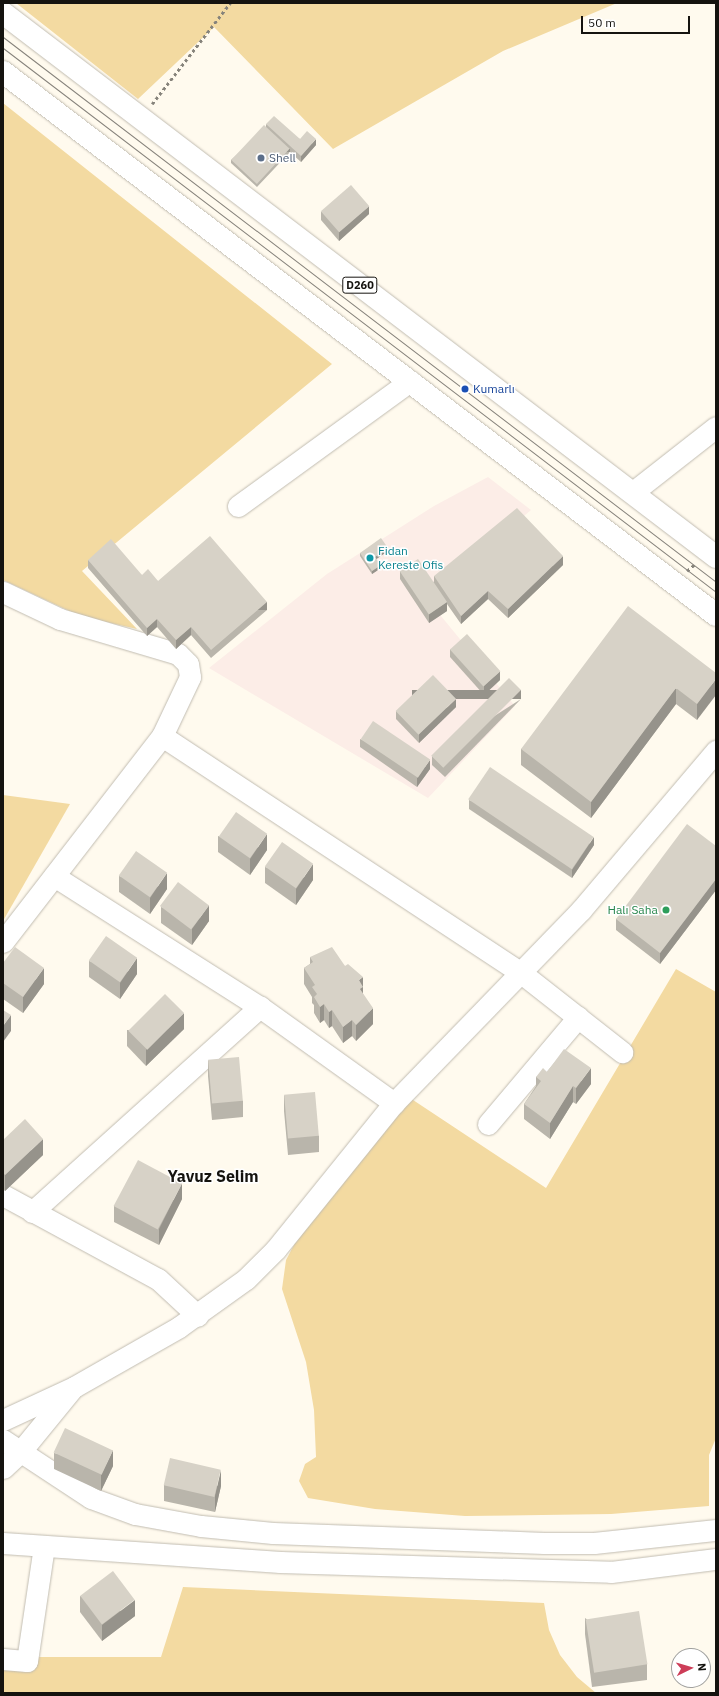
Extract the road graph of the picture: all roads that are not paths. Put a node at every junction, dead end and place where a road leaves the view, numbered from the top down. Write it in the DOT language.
graph roads {
  1 [pos="3,13"];
  2 [pos="3,72"];
  3 [pos="410,381"];
  4 [pos="716,427"];
  5 [pos="633,492"];
  6 [pos="238,506"];
  7 [pos="712,554"];
  8 [pos="3,592"];
  9 [pos="716,615"];
  10 [pos="162,736"];
  11 [pos="716,751"];
  12 [pos="54,876"];
  13 [pos="3,942"];
  14 [pos="520,972"];
  15 [pos="260,1007"];
  16 [pos="578,1017"];
  17 [pos="622,1052"];
  18 [pos="394,1103"];
  19 [pos="488,1124"];
  20 [pos="3,1195"];
  21 [pos="32,1212"];
  22 [pos="198,1316"];
  23 [pos="74,1386"];
  24 [pos="3,1420"];
  25 [pos="3,1440"];
  26 [pos="21,1451"];
  27 [pos="3,1468"];
  28 [pos="716,1530"];
  29 [pos="3,1542"];
  30 [pos="44,1546"];
  31 [pos="716,1560"];
  32 [pos="3,1659"];
  1 -- 5 [label="highway, D260"];
  2 -- 3 [label="highway"];
  3 -- 6 [label="street"];
  3 -- 9 [label="highway"];
  4 -- 5 [label="street"];
  5 -- 7 [label="highway, D260"];
  8 -- 10 [label="street"];
  10 -- 12 [label="street"];
  10 -- 14 [label="street"];
  11 -- 14 [label="street"];
  12 -- 13 [label="street"];
  12 -- 15 [label="street"];
  14 -- 16 [label="street"];
  14 -- 18 [label="street"];
  15 -- 18 [label="street"];
  15 -- 21 [label="street"];
  16 -- 17 [label="street"];
  16 -- 19 [label="street"];
  18 -- 22 [label="street"];
  20 -- 21 [label="street"];
  21 -- 22 [label="street"];
  22 -- 23 [label="street"];
  23 -- 24 [label="street"];
  23 -- 26 [label="street"];
  25 -- 26 [label="street"];
  26 -- 27 [label="street"];
  26 -- 28 [label="street"];
  29 -- 30 [label="street"];
  30 -- 31 [label="street"];
  30 -- 32 [label="street"];
}
